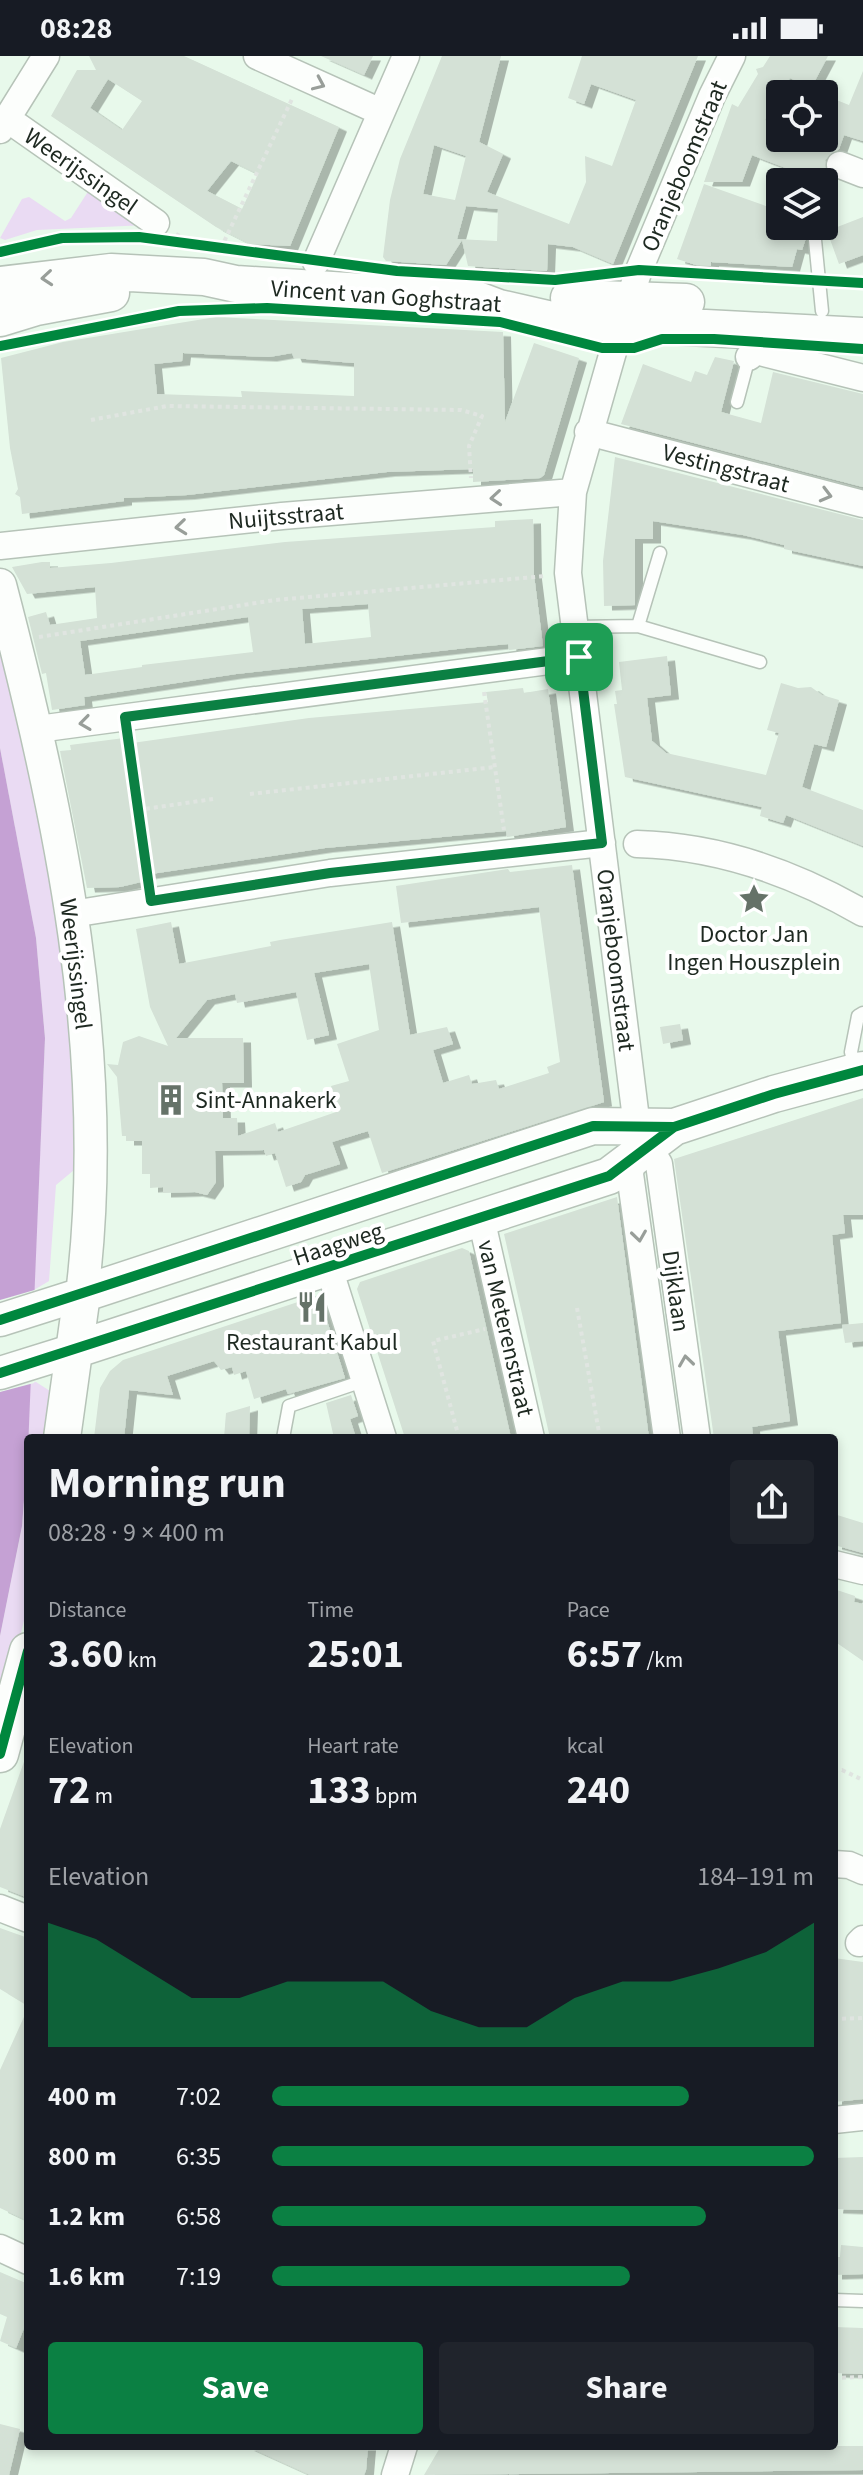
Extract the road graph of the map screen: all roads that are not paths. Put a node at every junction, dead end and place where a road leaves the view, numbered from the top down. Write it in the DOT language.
graph roads {
  1 [pos="46,56"];
  2 [pos="257,56"];
  3 [pos="406,56"];
  4 [pos="732,56"];
  5 [pos="381,112"];
  6 [pos="3,124"];
  7 [pos="161,232"];
  8 [pos="815,240"];
  9 [pos="316,262"];
  10 [pos="235,267"];
  11 [pos="0,285"];
  12 [pos="822,311"];
  13 [pos="626,312"];
  14 [pos="863,313"];
  15 [pos="0,318"];
  16 [pos="863,336"];
  17 [pos="749,357"];
  18 [pos="863,378"];
  19 [pos="737,402"];
  20 [pos="588,432"];
  21 [pos="573,492"];
  22 [pos="863,504"];
  23 [pos="0,546"];
  24 [pos="660,553"];
  25 [pos="0,585"];
  26 [pos="638,626"];
  27 [pos="575,627"];
  28 [pos="579,657"];
  29 [pos="760,662"];
  30 [pos="38,729"];
  31 [pos="620,843"];
  32 [pos="863,913"];
  33 [pos="72,914"];
  34 [pos="863,1013"];
  35 [pos="860,1026"];
  36 [pos="859,1071"];
  37 [pos="648,1140"];
  38 [pos="481,1218"];
  39 [pos="329,1268"];
  40 [pos="82,1294"];
  41 [pos="1,1319"];
  42 [pos="58,1356"];
  43 [pos="0,1373"];
  44 [pos="363,1381"];
  45 [pos="62,1434"];
  46 [pos="284,1434"];
  47 [pos="382,1434"];
  48 [pos="530,1434"];
  49 [pos="666,1434"];
  50 [pos="696,1434"];
  51 [pos="838,1565"];
  52 [pos="863,1571"];
  53 [pos="24,1666"];
  54 [pos="0,1754"];
  55 [pos="838,1864"];
  56 [pos="863,1871"];
  57 [pos="0,1908"];
  58 [pos="24,1917"];
  59 [pos="863,2117"];
  60 [pos="838,2120"];
  61 [pos="0,2248"];
  62 [pos="24,2259"];
  63 [pos="838,2300"];
  64 [pos="863,2301"];
  65 [pos="403,2450"];
  66 [pos="395,2475"];
  1 -- 6 [label="street, Weerijssingel"];
  2 -- 5 [label="street, one-way"];
  3 -- 5 [label="street"];
  4 -- 13 [label="street, Oranjeboomstraat"];
  5 -- 9 [label="street"];
  6 -- 7 [label="street, Weerijssingel"];
  8 -- 12 [label="lane"];
  10 -- 11 [label="main road, Vincent van Goghstraat, one-way"];
  10 -- 13 [label="main road, Vincent van Goghstraat"];
  10 -- 15 [label="main road, Vincent van Goghstraat"];
  12 -- 13 [label="main road, Vincent van Goghstraat"];
  12 -- 14 [label="main road, Vincent van Goghstraat"];
  13 -- 16 [label="main road, Vincent van Goghstraat"];
  13 -- 20 [label="street, Oranjeboomstraat"];
  17 -- 18 [label="street"];
  17 -- 19 [label="lane"];
  20 -- 21 [label="street, Oranjeboomstraat"];
  20 -- 22 [label="street, Vestingstraat, one-way"];
  21 -- 23 [label="street, Nuijtsstraat, one-way"];
  21 -- 27 [label="street, Oranjeboomstraat"];
  24 -- 26 [label="lane"];
  25 -- 30 [label="street, Weerijssingel"];
  26 -- 27 [label="lane"];
  26 -- 29 [label="lane"];
  27 -- 28 [label="street, Oranjeboomstraat"];
  28 -- 30 [label="street, one-way"];
  28 -- 31 [label="street, Oranjeboomstraat"];
  30 -- 33 [label="street, Weerijssingel"];
  31 -- 32 [label="street"];
  31 -- 33 [label="street"];
  31 -- 37 [label="street, Oranjeboomstraat"];
  33 -- 40 [label="street, Weerijssingel"];
  34 -- 35 [label="lane"];
  35 -- 36 [label="lane"];
  36 -- 37 [label="main road, Haagweg"];
  37 -- 38 [label="main road, Haagweg"];
  37 -- 40 [label="main road, Haagweg"];
  37 -- 49 [label="street, Dijklaan, one-way"];
  50 -- 37 [label="street, Dijklaan, one-way"];
  38 -- 39 [label="main road, Haagweg"];
  38 -- 48 [label="street, van Meterenstraat"];
  39 -- 42 [label="main road, Haagweg"];
  39 -- 44 [label="street"];
  40 -- 41 [label="street, Haagweg"];
  40 -- 42 [label="main road, Weerijssingel"];
  42 -- 43 [label="street, Haagweg"];
  42 -- 45 [label="main road, Weerijssingel"];
  44 -- 46 [label="lane"];
  44 -- 47 [label="street"];
  51 -- 52 [label="street"];
  53 -- 54 [label="main road"];
  55 -- 56 [label="street"];
  57 -- 58 [label="street"];
  59 -- 60 [label="street"];
  61 -- 62 [label="street"];
  63 -- 64 [label="lane"];
  65 -- 66 [label="street"];
}
